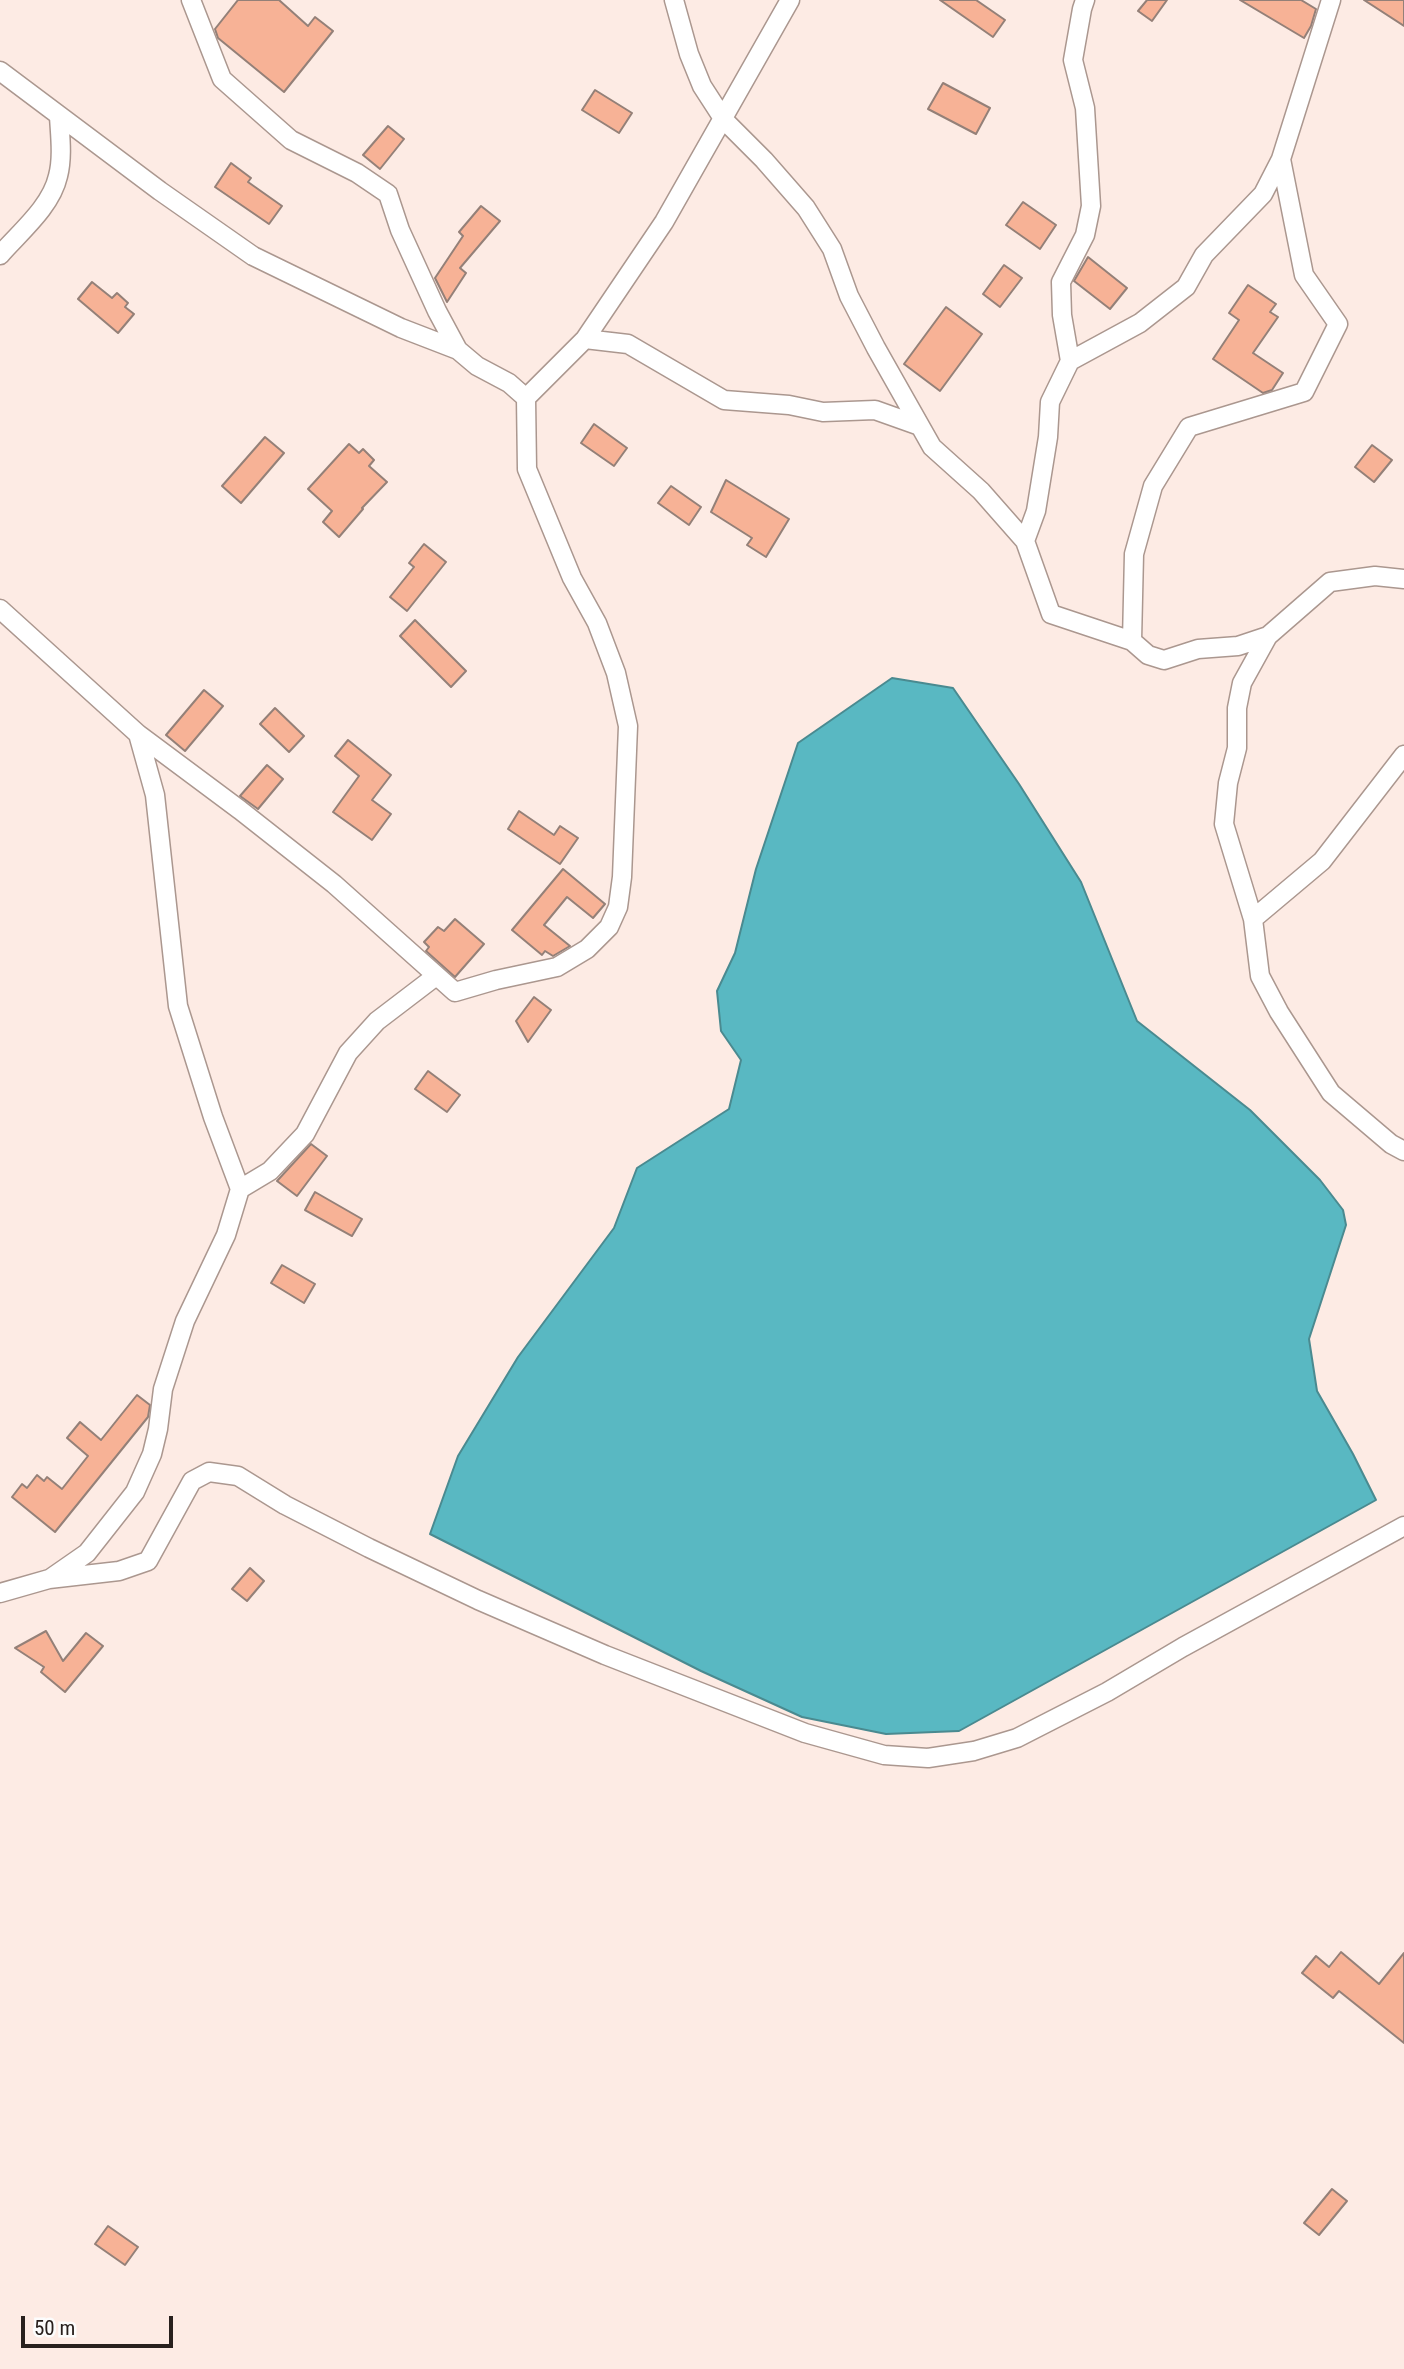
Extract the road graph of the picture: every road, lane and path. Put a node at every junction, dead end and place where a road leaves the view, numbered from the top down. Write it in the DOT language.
graph roads {
  1 [pos="191,0"];
  2 [pos="674,0"];
  3 [pos="790,0"];
  4 [pos="1086,0"];
  5 [pos="1331,0"];
  6 [pos="0,71"];
  7 [pos="59,116"];
  8 [pos="724,120"];
  9 [pos="1281,159"];
  10 [pos="0,255"];
  11 [pos="585,339"];
  12 [pos="458,350"];
  13 [pos="1070,361"];
  14 [pos="526,398"];
  15 [pos="920,426"];
  16 [pos="1025,541"];
  17 [pos="1404,579"];
  18 [pos="0,609"];
  19 [pos="1268,636"];
  20 [pos="1132,641"];
  21 [pos="138,734"];
  22 [pos="1404,755"];
  23 [pos="1253,919"];
  24 [pos="436,976"];
  25 [pos="1404,1152"];
  26 [pos="240,1189"];
  27 [pos="1404,1525"];
  28 [pos="49,1579"];
  29 [pos="0,1593"];
  1 -- 12 [label="street"];
  2 -- 8 [label="street"];
  3 -- 8 [label="street"];
  4 -- 13 [label="street"];
  5 -- 9 [label="street"];
  6 -- 7 [label="street"];
  7 -- 10 [label="street"];
  7 -- 12 [label="street"];
  8 -- 11 [label="street"];
  8 -- 15 [label="street"];
  9 -- 13 [label="street"];
  9 -- 20 [label="street"];
  11 -- 14 [label="street"];
  11 -- 15 [label="street"];
  12 -- 14 [label="street"];
  13 -- 16 [label="street"];
  14 -- 24 [label="street"];
  15 -- 16 [label="street"];
  16 -- 20 [label="street"];
  17 -- 19 [label="street"];
  18 -- 21 [label="street"];
  19 -- 20 [label="street"];
  19 -- 23 [label="street"];
  21 -- 24 [label="street"];
  21 -- 26 [label="street"];
  22 -- 23 [label="street"];
  23 -- 25 [label="street"];
  24 -- 26 [label="street"];
  26 -- 28 [label="street"];
  27 -- 28 [label="street"];
  28 -- 29 [label="street"];
}
